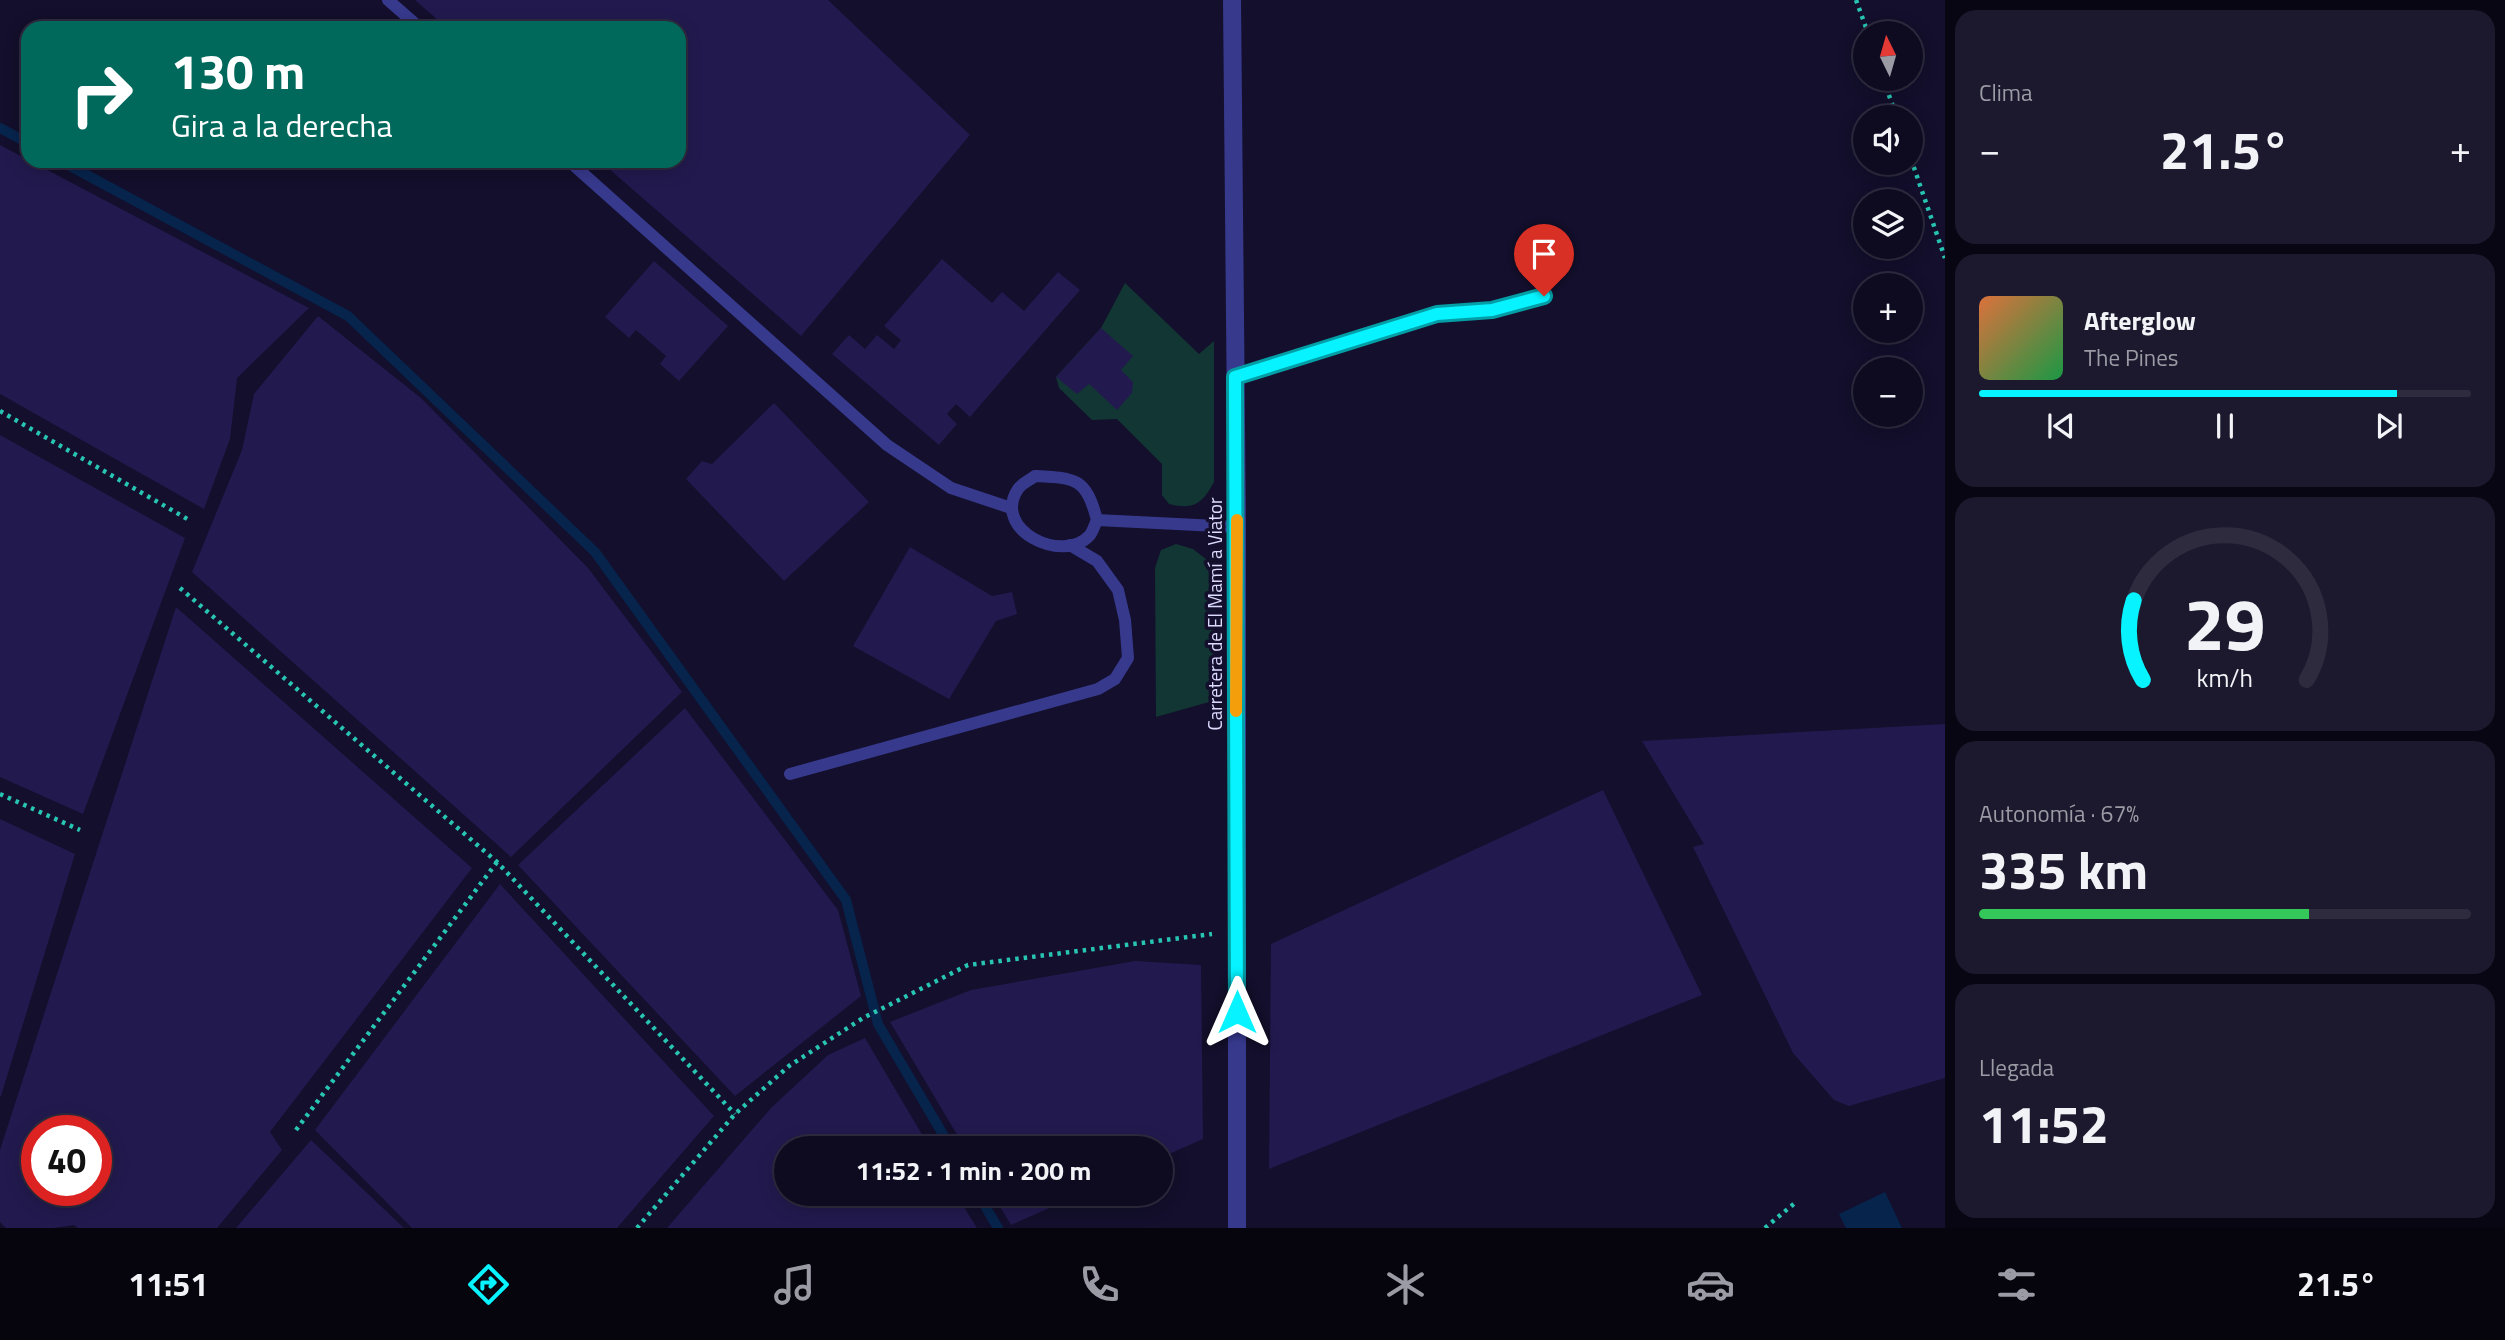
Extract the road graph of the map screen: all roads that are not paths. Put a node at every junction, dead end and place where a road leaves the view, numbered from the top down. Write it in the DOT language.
graph roads {
  1 [pos="388,0"];
  2 [pos="1232,0"];
  3 [pos="412,21"];
  4 [pos="577,168"];
  5 [pos="1544,296"];
  6 [pos="1235,377"];
  7 [pos="1012,508"];
  8 [pos="1097,520"];
  9 [pos="1237,527"];
  10 [pos="1070,545"];
  11 [pos="790,774"];
  12 [pos="1237,1228"];
  1 -- 3 [label="lane"];
  2 -- 6 [label="street, Carretera de El Mamí a Viator"];
  4 -- 7 [label="lane"];
  5 -- 6 [label="lane"];
  6 -- 9 [label="street, Carretera de El Mamí a Viator"];
  7 -- 8 [label="lane"];
  7 -- 10 [label="lane"];
  8 -- 9 [label="lane"];
  8 -- 10 [label="lane"];
  9 -- 12 [label="street, Carretera de El Mamí a Viator"];
  10 -- 11 [label="lane"];
}
